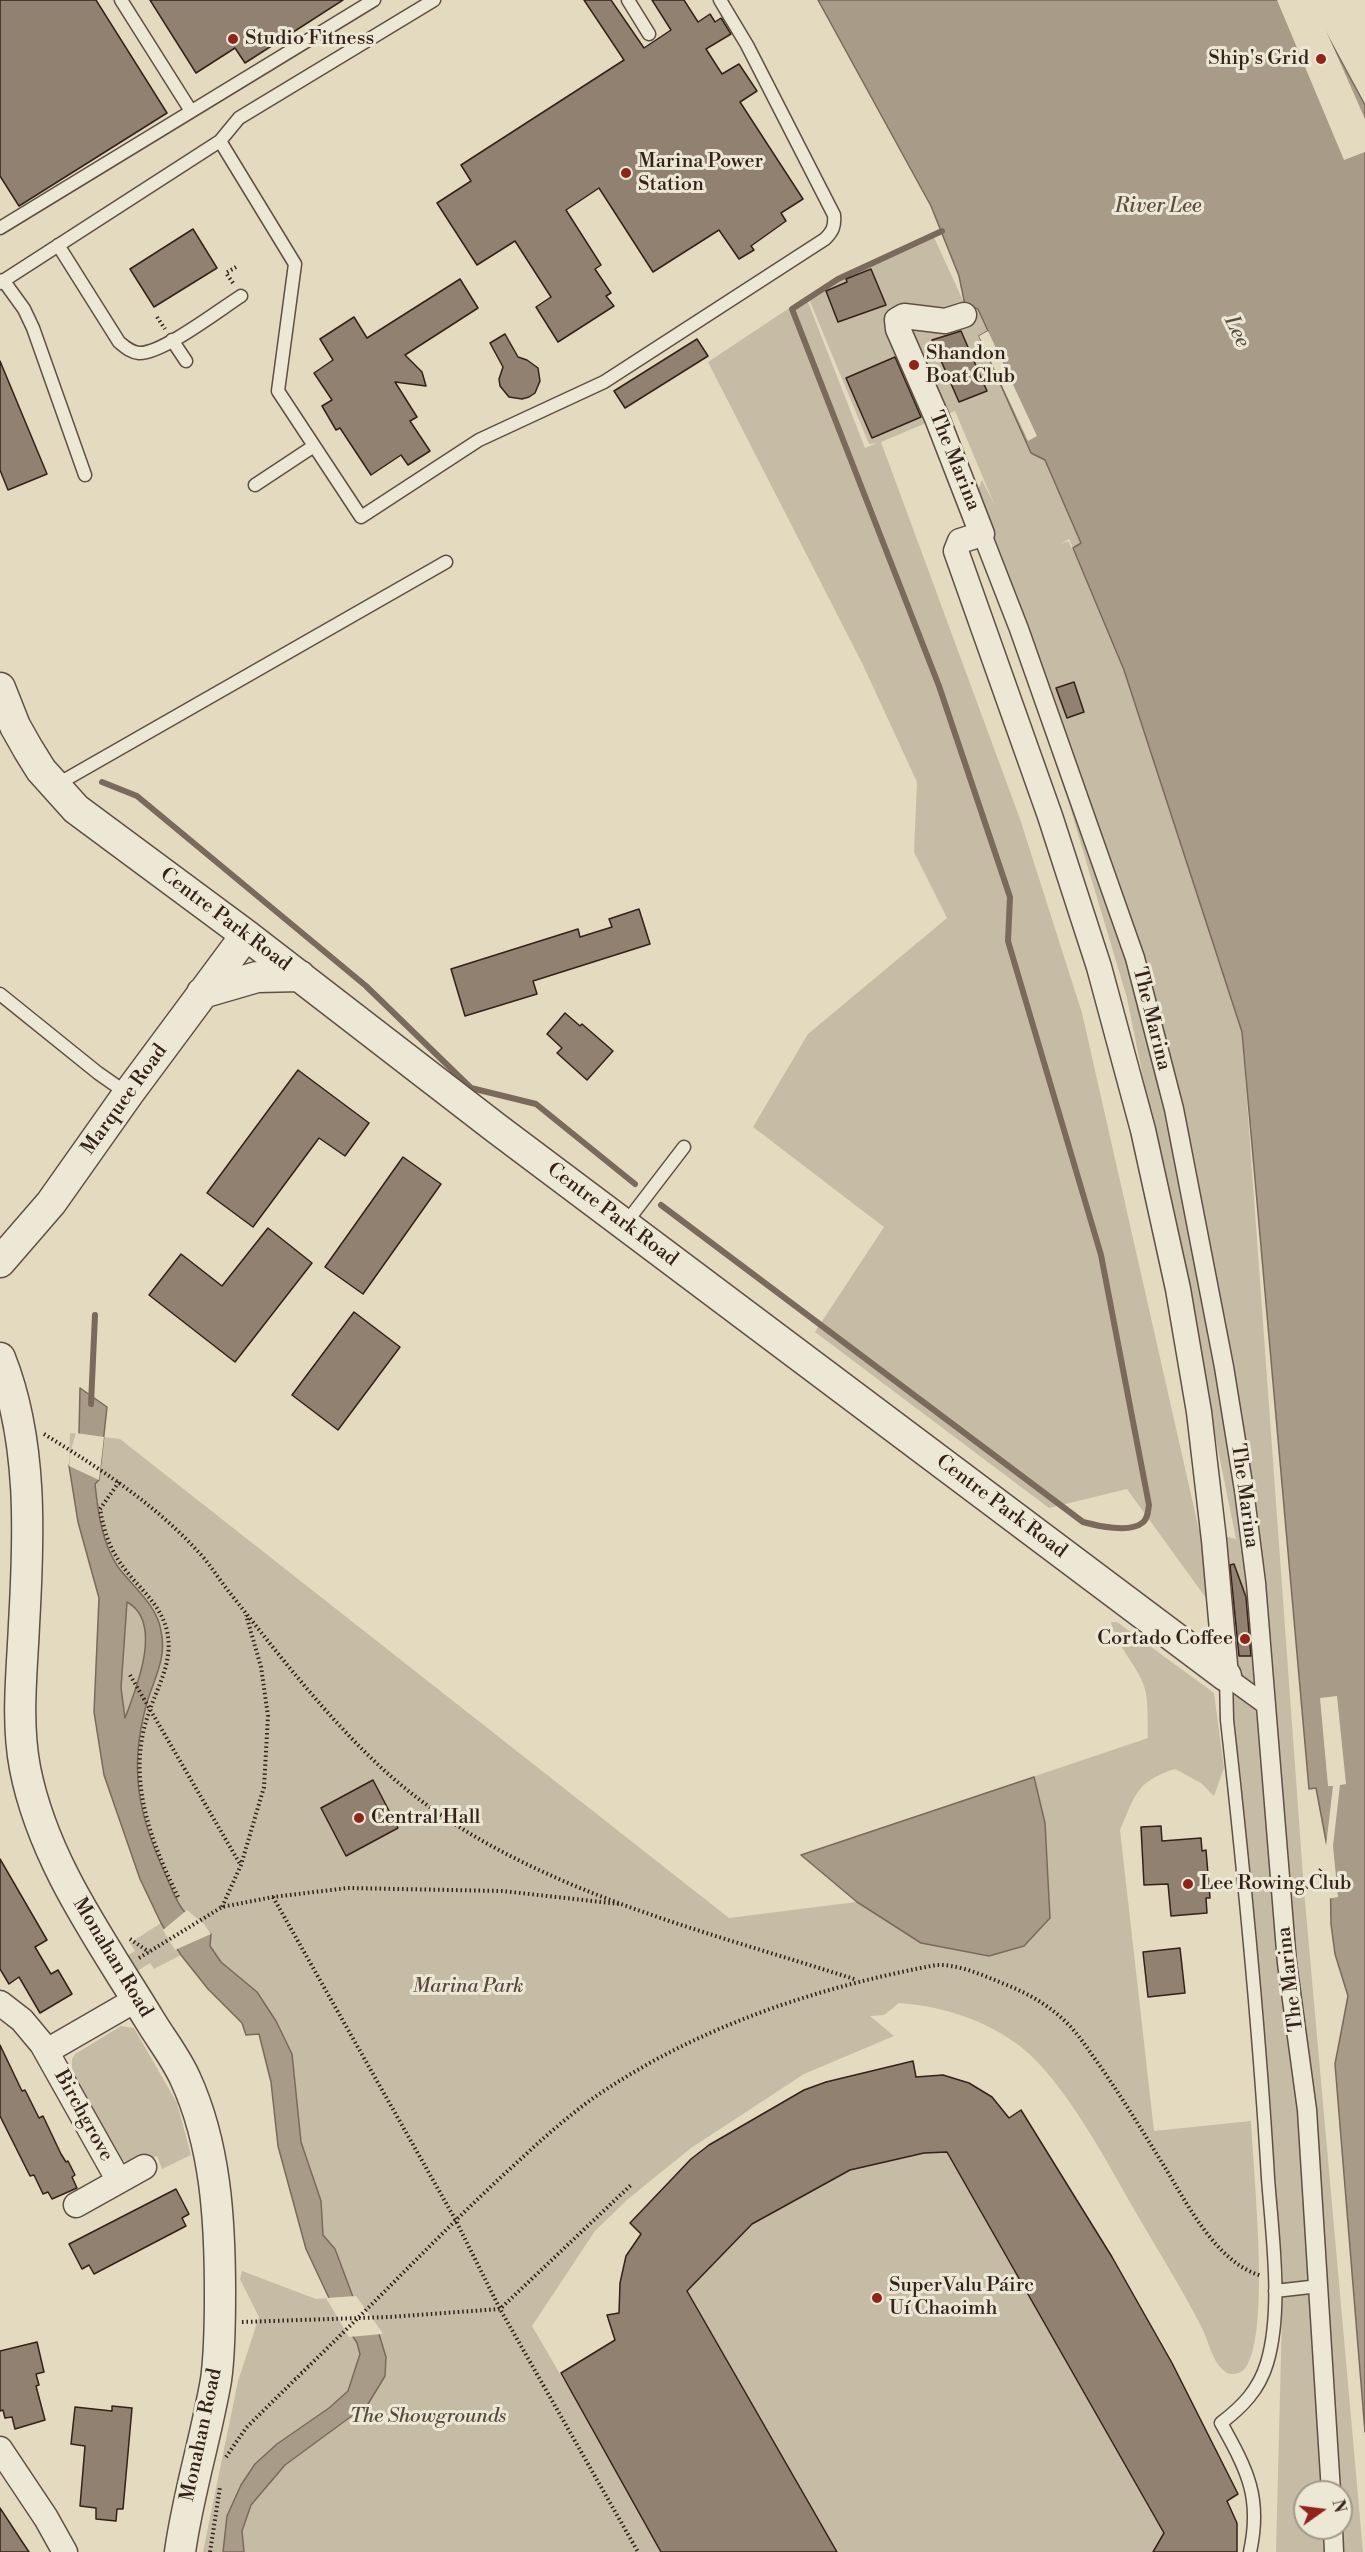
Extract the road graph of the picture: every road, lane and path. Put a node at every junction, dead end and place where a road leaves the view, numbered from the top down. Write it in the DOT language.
graph roads {
  1 [pos="121,0"];
  2 [pos="374,0"];
  3 [pos="434,0"];
  4 [pos="628,0"];
  5 [pos="720,0"];
  6 [pos="649,34"];
  7 [pos="191,111"];
  8 [pos="220,141"];
  9 [pos="2,223"];
  10 [pos="58,245"];
  11 [pos="2,282"];
  12 [pos="241,296"];
  13 [pos="964,315"];
  14 [pos="172,340"];
  15 [pos="186,361"];
  16 [pos="314,446"];
  17 [pos="85,475"];
  18 [pos="255,485"];
  19 [pos="982,534"];
  20 [pos="446,562"];
  21 [pos="0,688"];
  22 [pos="56,785"];
  23 [pos="246,935"];
  24 [pos="300,976"];
  25 [pos="202,993"];
  26 [pos="0,994"];
  27 [pos="128,1094"];
  28 [pos="684,1147"];
  29 [pos="625,1224"];
  30 [pos="0,1262"];
  31 [pos="0,1358"];
  32 [pos="70,1450"];
  33 [pos="120,1482"];
  34 [pos="245,1611"];
  35 [pos="130,1675"];
  36 [pos="1226,1676"];
  37 [pos="1266,1705"];
  38 [pos="150,1709"];
  39 [pos="241,1865"];
  40 [pos="273,1897"];
  41 [pos="179,1899"];
  42 [pos="622,1905"];
  43 [pos="222,1907"];
  44 [pos="123,1934"];
  45 [pos="161,1945"];
  46 [pos="149,1952"];
  47 [pos="859,1981"];
  48 [pos="137,1999"];
  49 [pos="0,2003"];
  50 [pos="47,2051"];
  51 [pos="144,2168"];
  52 [pos="119,2181"];
  53 [pos="632,2184"];
  54 [pos="76,2205"];
  55 [pos="455,2219"];
  56 [pos="1256,2274"];
  57 [pos="1319,2286"];
  58 [pos="1275,2291"];
  59 [pos="500,2309"];
  60 [pos="357,2318"];
  61 [pos="220,2323"];
  62 [pos="0,2449"];
  63 [pos="223,2464"];
  64 [pos="222,2475"];
  65 [pos="1329,2480"];
  66 [pos="65,2552"];
  67 [pos="180,2552"];
  68 [pos="210,2552"];
  69 [pos="638,2552"];
  70 [pos="1250,2552"];
  1 -- 7 [label="lane"];
  2 -- 7 [label="lane"];
  3 -- 8 [label="lane"];
  4 -- 6 [label="lane"];
  5 -- 16 [label="lane"];
  7 -- 9 [label="lane"];
  8 -- 10 [label="lane"];
  8 -- 16 [label="lane"];
  10 -- 11 [label="lane"];
  10 -- 14 [label="lane"];
  11 -- 17 [label="lane"];
  12 -- 14 [label="lane"];
  13 -- 19 [label="street, The Marina"];
  14 -- 15 [label="lane"];
  16 -- 18 [label="lane"];
  19 -- 36 [label="street, The Marina"];
  19 -- 37 [label="street, The Marina"];
  20 -- 22 [label="lane"];
  21 -- 22 [label="street, Centre Park Road"];
  22 -- 23 [label="street, Centre Park Road"];
  23 -- 24 [label="street, Centre Park Road"];
  23 -- 25 [label="street, Marquee Road"];
  24 -- 25 [label="street"];
  24 -- 29 [label="street, Centre Park Road"];
  25 -- 27 [label="street, Marquee Road"];
  26 -- 27 [label="lane"];
  27 -- 30 [label="street, Marquee Road"];
  28 -- 29 [label="lane"];
  29 -- 36 [label="street, Centre Park Road"];
  31 -- 48 [label="street, Monahan Road"];
  32 -- 33 [label="path"];
  33 -- 34 [label="path"];
  33 -- 38 [label="path"];
  34 -- 39 [label="path"];
  34 -- 42 [label="path"];
  35 -- 38 [label="path"];
  36 -- 37 [label="street, Centre Park Road"];
  36 -- 58 [label="lane"];
  37 -- 57 [label="street, The Marina"];
  38 -- 39 [label="path"];
  38 -- 41 [label="path"];
  39 -- 43 [label="path"];
  40 -- 42 [label="path"];
  40 -- 43 [label="path"];
  40 -- 55 [label="path"];
  42 -- 47 [label="path"];
  43 -- 45 [label="path"];
  44 -- 46 [label="path"];
  47 -- 55 [label="path"];
  47 -- 56 [label="path"];
  48 -- 50 [label="street, Birchgrove"];
  48 -- 61 [label="street, Monahan Road"];
  49 -- 50 [label="street, Birchgrove"];
  50 -- 52 [label="street, Birchgrove"];
  51 -- 52 [label="street, Birchgrove"];
  52 -- 54 [label="street, Birchgrove"];
  53 -- 59 [label="path"];
  55 -- 59 [label="path"];
  55 -- 60 [label="path"];
  57 -- 58 [label="lane"];
  57 -- 65 [label="street, The Marina"];
  58 -- 70 [label="lane"];
  59 -- 60 [label="path"];
  59 -- 69 [label="path"];
  60 -- 61 [label="path"];
  60 -- 63 [label="path"];
  61 -- 67 [label="street, Monahan Road"];
  62 -- 66 [label="street"];
  64 -- 68 [label="path"];
}
